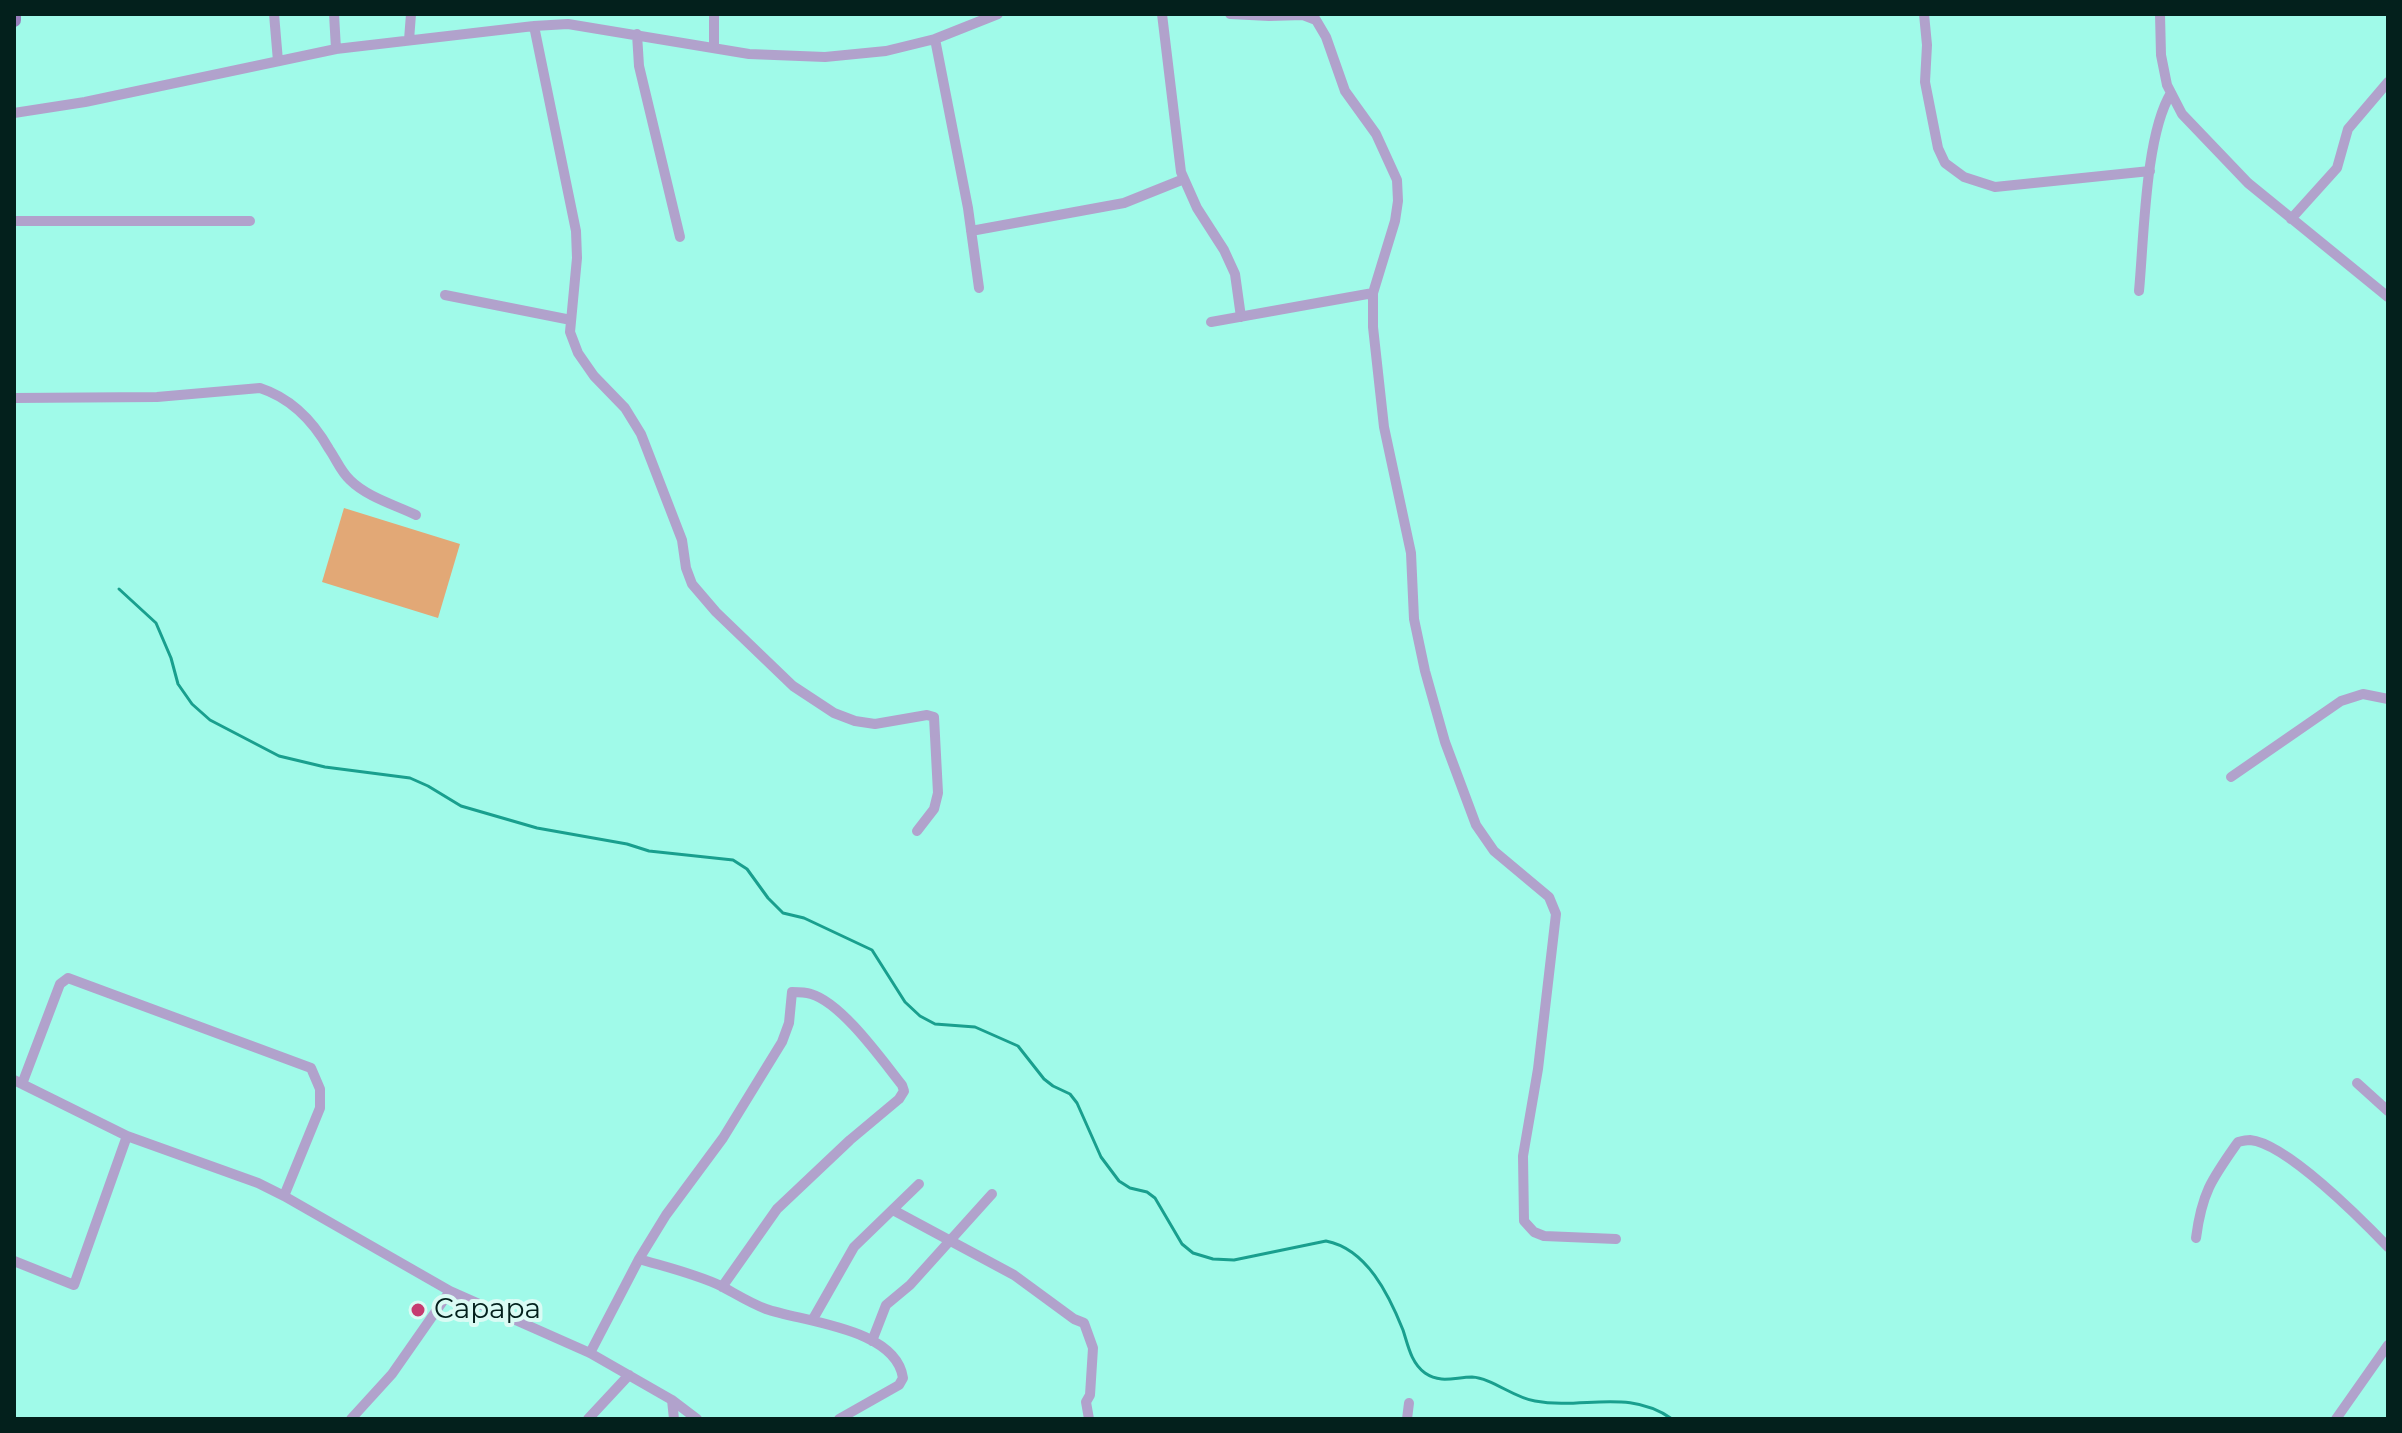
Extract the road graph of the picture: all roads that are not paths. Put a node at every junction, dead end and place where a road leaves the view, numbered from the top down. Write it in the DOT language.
graph roads {
  1 [pos="14,14"];
  2 [pos="274,14"];
  3 [pos="334,14"];
  4 [pos="411,14"];
  5 [pos="714,14"];
  6 [pos="1162,14"];
  7 [pos="1230,14"];
  8 [pos="1924,14"];
  9 [pos="2160,14"];
  10 [pos="993,15"];
  11 [pos="569,19"];
  12 [pos="14,20"];
  13 [pos="534,26"];
  14 [pos="637,34"];
  15 [pos="935,39"];
  16 [pos="409,40"];
  17 [pos="714,47"];
  18 [pos="336,49"];
  19 [pos="278,61"];
  20 [pos="2388,82"];
  21 [pos="2171,93"];
  22 [pos="14,113"];
  23 [pos="2150,171"];
  24 [pos="1184,179"];
  25 [pos="2291,219"];
  26 [pos="14,221"];
  27 [pos="250,221"];
  28 [pos="971,231"];
  29 [pos="680,237"];
  30 [pos="979,288"];
  31 [pos="2139,291"];
  32 [pos="1373,293"];
  33 [pos="445,295"];
  34 [pos="2388,297"];
  35 [pos="1241,317"];
  36 [pos="571,320"];
  37 [pos="1211,322"];
  38 [pos="14,398"];
  39 [pos="416,515"];
  40 [pos="2388,699"];
  41 [pos="2231,777"];
  42 [pos="917,831"];
  43 [pos="18,1082"];
  44 [pos="2357,1083"];
  45 [pos="2388,1111"];
  46 [pos="127,1136"];
  47 [pos="919,1184"];
  48 [pos="992,1194"];
  49 [pos="284,1196"];
  50 [pos="893,1210"];
  51 [pos="2196,1238"];
  52 [pos="1616,1239"];
  53 [pos="950,1241"];
  54 [pos="2388,1247"];
  55 [pos="639,1259"];
  56 [pos="14,1261"];
  57 [pos="722,1287"];
  58 [pos="450,1291"];
  59 [pos="813,1319"];
  60 [pos="872,1341"];
  61 [pos="2388,1345"];
  62 [pos="590,1353"];
  63 [pos="629,1375"];
  64 [pos="672,1400"];
  65 [pos="1409,1403"];
  66 [pos="351,1419"];
  67 [pos="588,1419"];
  68 [pos="674,1419"];
  69 [pos="697,1419"];
  70 [pos="839,1419"];
  71 [pos="1089,1419"];
  72 [pos="1407,1419"];
  73 [pos="2336,1419"];
  1 -- 12 [label="street"];
  2 -- 19 [label="street"];
  3 -- 18 [label="street"];
  4 -- 16 [label="street"];
  5 -- 17 [label="street"];
  6 -- 24 [label="street"];
  7 -- 32 [label="street"];
  8 -- 23 [label="street"];
  9 -- 21 [label="street"];
  10 -- 15 [label="street"];
  11 -- 13 [label="street"];
  11 -- 14 [label="street"];
  13 -- 16 [label="street"];
  13 -- 36 [label="street"];
  14 -- 17 [label="street"];
  14 -- 29 [label="street"];
  15 -- 17 [label="street"];
  15 -- 28 [label="street"];
  16 -- 18 [label="street"];
  18 -- 19 [label="street"];
  19 -- 22 [label="street"];
  20 -- 25 [label="street"];
  21 -- 23 [label="street"];
  21 -- 25 [label="street"];
  23 -- 31 [label="street"];
  24 -- 28 [label="street"];
  24 -- 35 [label="street"];
  25 -- 34 [label="street"];
  26 -- 27 [label="street"];
  28 -- 30 [label="street"];
  32 -- 35 [label="street"];
  32 -- 52 [label="street"];
  33 -- 36 [label="street"];
  35 -- 37 [label="street"];
  36 -- 42 [label="street"];
  38 -- 39 [label="street"];
  40 -- 41 [label="street"];
  43 -- 46 [label="street"];
  43 -- 49 [label="street"];
  44 -- 45 [label="street"];
  46 -- 49 [label="street"];
  46 -- 56 [label="street"];
  47 -- 50 [label="street"];
  48 -- 53 [label="street"];
  49 -- 58 [label="street"];
  50 -- 53 [label="street"];
  50 -- 59 [label="street"];
  51 -- 54 [label="street"];
  53 -- 60 [label="street"];
  53 -- 71 [label="street"];
  55 -- 57 [label="street"];
  55 -- 57 [label="street"];
  55 -- 62 [label="street"];
  57 -- 59 [label="street"];
  58 -- 62 [label="street"];
  58 -- 66 [label="street"];
  59 -- 60 [label="street"];
  60 -- 70 [label="street"];
  61 -- 73 [label="street"];
  62 -- 63 [label="street"];
  63 -- 64 [label="street"];
  63 -- 67 [label="street"];
  64 -- 68 [label="street"];
  64 -- 69 [label="street"];
  65 -- 72 [label="street"];
}
